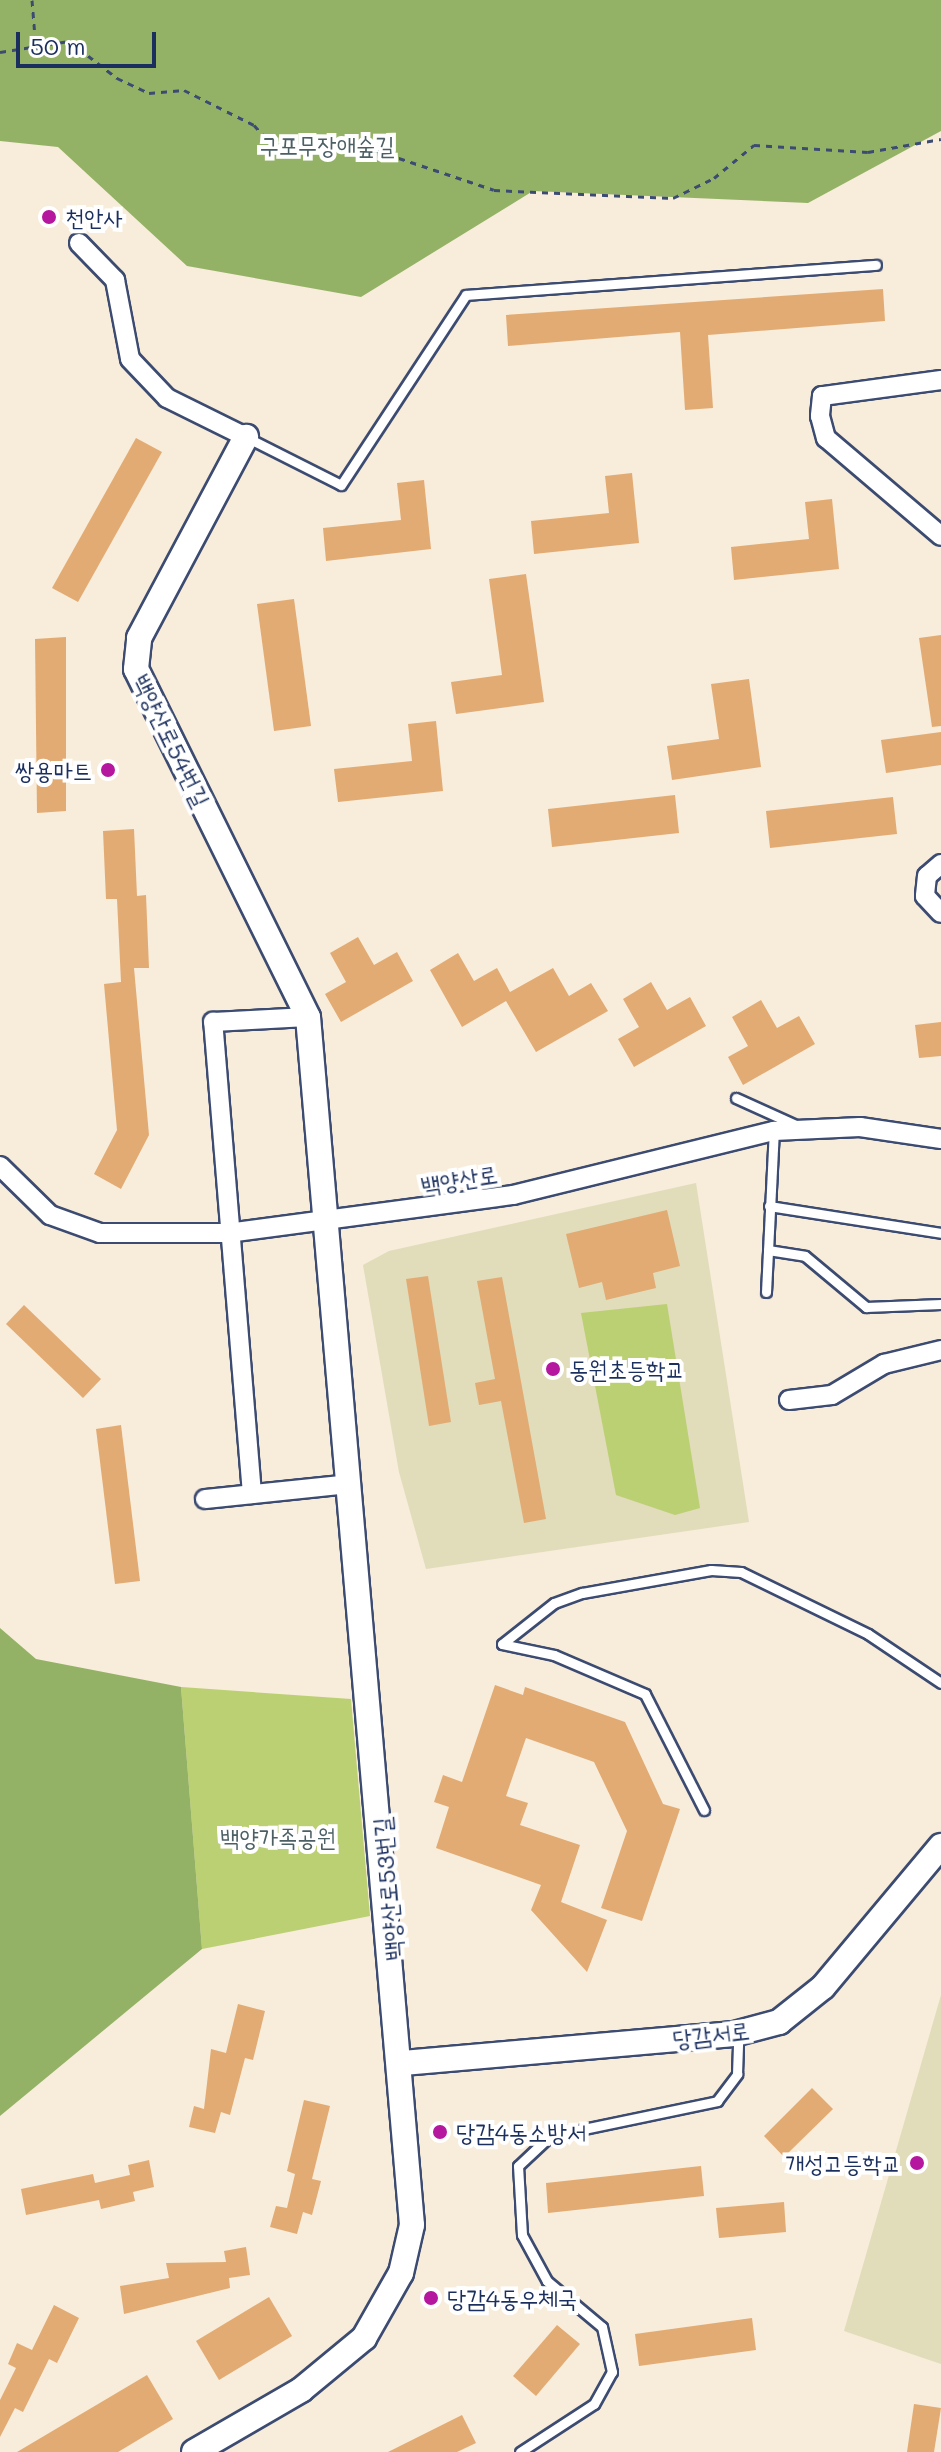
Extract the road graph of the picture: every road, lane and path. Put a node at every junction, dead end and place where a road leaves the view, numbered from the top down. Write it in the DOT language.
graph roads {
  1 [pos="32,0"];
  2 [pos="36,49"];
  3 [pos="0,52"];
  4 [pos="941,139"];
  5 [pos="79,243"];
  6 [pos="876,265"];
  7 [pos="941,380"];
  8 [pos="246,437"];
  9 [pos="941,536"];
  10 [pos="941,864"];
  11 [pos="941,913"];
  12 [pos="308,1017"];
  13 [pos="736,1098"];
  14 [pos="802,1128"];
  15 [pos="774,1131"];
  16 [pos="941,1139"];
  17 [pos="0,1166"];
  18 [pos="769,1206"];
  19 [pos="324,1225"];
  20 [pos="228,1233"];
  21 [pos="941,1233"];
  22 [pos="768,1250"];
  23 [pos="766,1292"];
  24 [pos="941,1304"];
  25 [pos="941,1350"];
  26 [pos="789,1400"];
  27 [pos="349,1484"];
  28 [pos="252,1494"];
  29 [pos="205,1499"];
  30 [pos="941,1683"];
  31 [pos="704,1810"];
  32 [pos="941,1846"];
  33 [pos="738,2033"];
  34 [pos="403,2063"];
  35 [pos="194,2452"];
  36 [pos="520,2452"];
  1 -- 2 [label="path"];
  2 -- 3 [label="path"];
  2 -- 4 [label="path"];
  5 -- 8 [label="street"];
  6 -- 8 [label="lane"];
  7 -- 9 [label="street"];
  8 -- 12 [label="street, 백양산로54번길"];
  10 -- 11 [label="street"];
  12 -- 19 [label="street, 백양산로54번길"];
  12 -- 20 [label="street"];
  13 -- 14 [label="lane"];
  14 -- 15 [label="street, 백양산로"];
  14 -- 16 [label="street, 백양산로"];
  15 -- 18 [label="lane"];
  15 -- 19 [label="street, 백양산로"];
  17 -- 20 [label="street, 백양산로"];
  18 -- 21 [label="lane"];
  18 -- 22 [label="lane"];
  19 -- 20 [label="street, 백양산로"];
  19 -- 27 [label="street, 백양산로53번길"];
  20 -- 28 [label="street"];
  22 -- 23 [label="lane"];
  22 -- 24 [label="lane"];
  25 -- 26 [label="street"];
  27 -- 28 [label="street"];
  27 -- 34 [label="street, 백양산로53번길"];
  28 -- 29 [label="street"];
  30 -- 31 [label="lane"];
  32 -- 33 [label="street, 당감서로"];
  33 -- 34 [label="street, 당감서로"];
  33 -- 36 [label="lane"];
  34 -- 35 [label="street, 백양산로53번길"];
}
